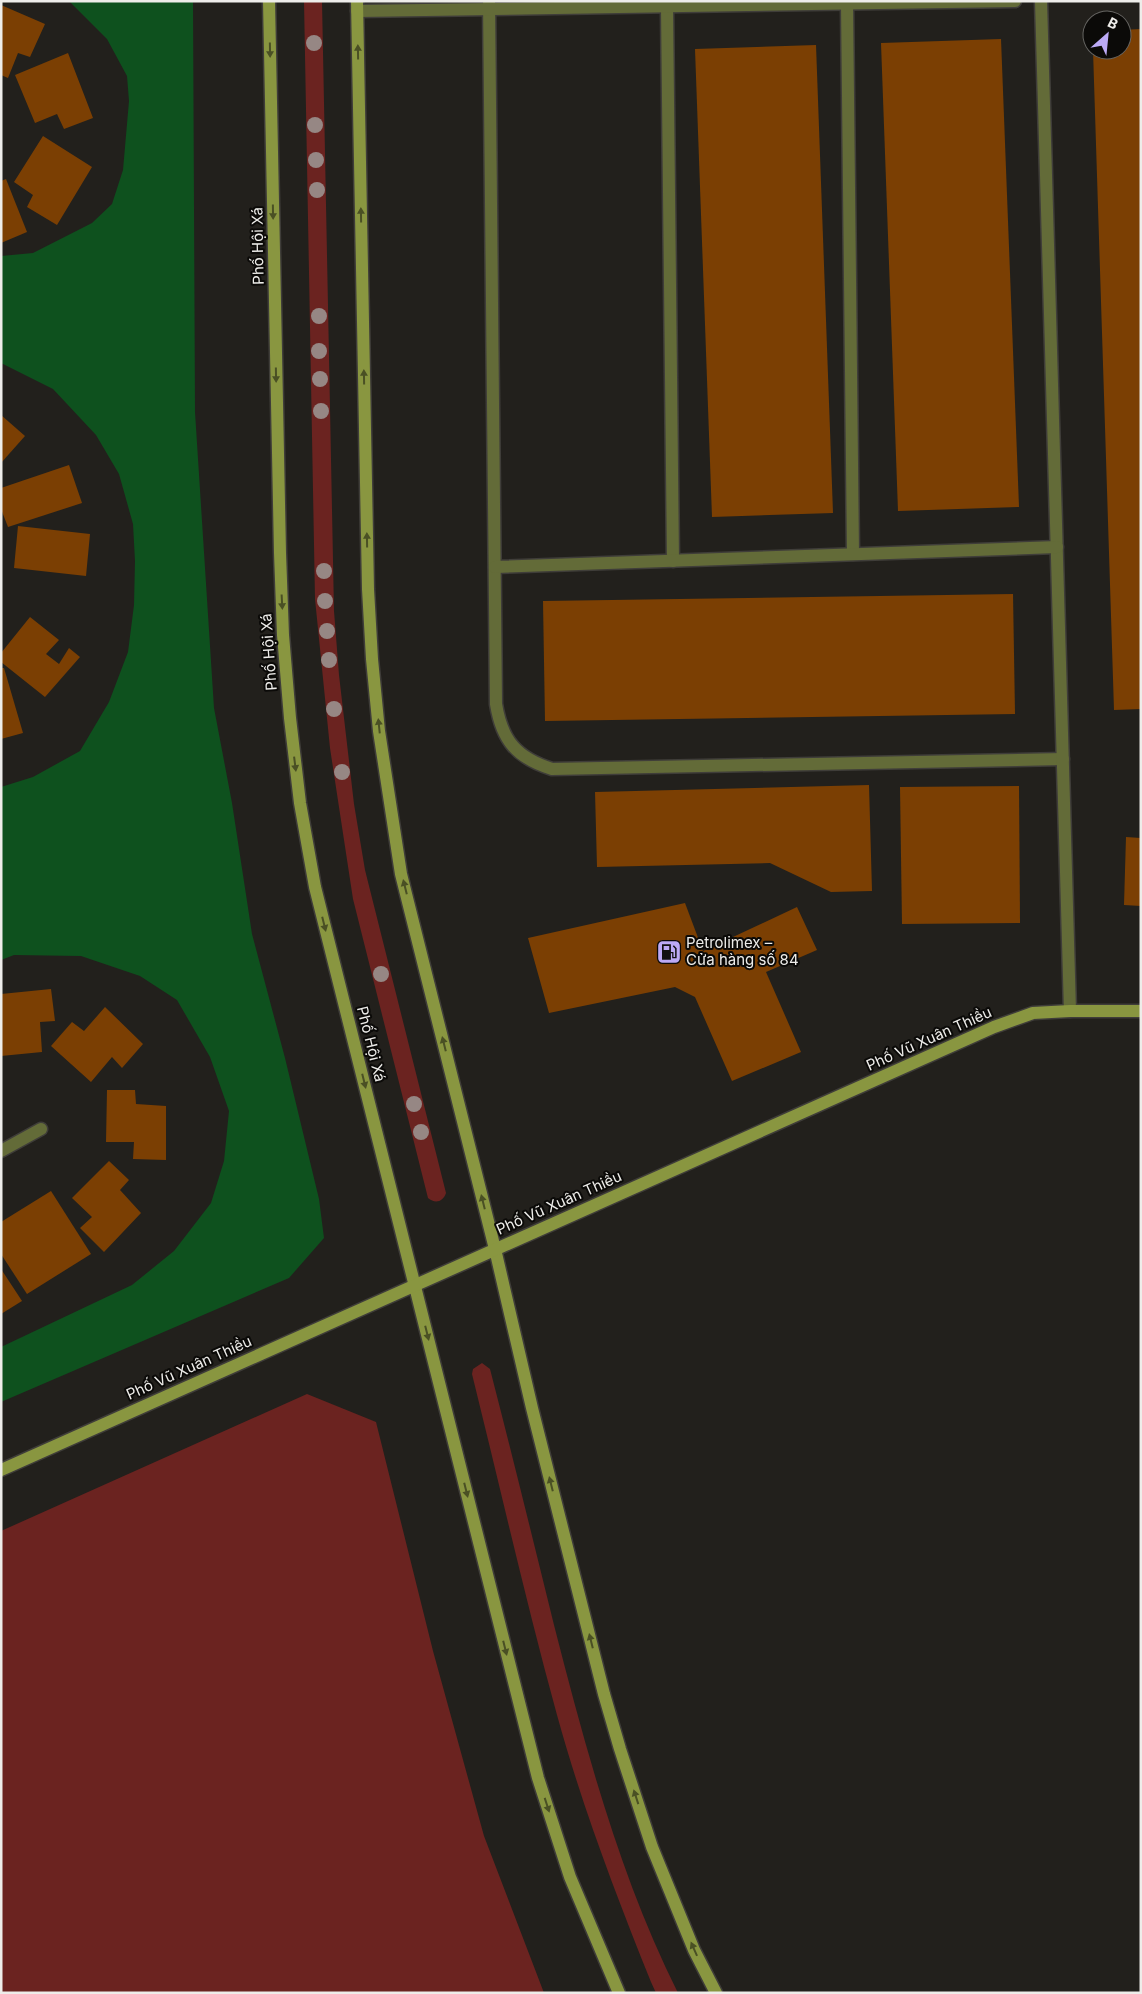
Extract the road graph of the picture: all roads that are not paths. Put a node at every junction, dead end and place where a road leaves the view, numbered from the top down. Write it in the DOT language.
graph roads {
  1 [pos="269,1"];
  2 [pos="1015,1"];
  3 [pos="1041,1"];
  4 [pos="847,4"];
  5 [pos="490,5"];
  6 [pos="357,6"];
  7 [pos="667,7"];
  8 [pos="1057,547"];
  9 [pos="853,554"];
  10 [pos="673,561"];
  11 [pos="495,567"];
  12 [pos="1063,759"];
  13 [pos="1070,1011"];
  14 [pos="1141,1011"];
  15 [pos="41,1129"];
  16 [pos="1,1151"];
  17 [pos="495,1249"];
  18 [pos="415,1286"];
  19 [pos="1,1470"];
  20 [pos="619,1993"];
  21 [pos="716,1993"];
  1 -- 18 [label="main road, Phố Hội Xá, one-way"];
  2 -- 4 [label="street"];
  3 -- 8 [label="street"];
  4 -- 7 [label="street"];
  4 -- 9 [label="street"];
  5 -- 6 [label="street"];
  5 -- 7 [label="street"];
  5 -- 11 [label="street"];
  17 -- 6 [label="main road, one-way"];
  7 -- 10 [label="street"];
  8 -- 9 [label="street"];
  8 -- 12 [label="street"];
  9 -- 10 [label="street"];
  10 -- 11 [label="street"];
  11 -- 12 [label="street"];
  12 -- 13 [label="street"];
  13 -- 14 [label="main road, Phố Vũ Xuân Thiều"];
  13 -- 17 [label="main road, Phố Vũ Xuân Thiều"];
  15 -- 16 [label="street"];
  17 -- 18 [label="main road, Phố Vũ Xuân Thiều"];
  21 -- 17 [label="main road, one-way"];
  18 -- 19 [label="main road, Phố Vũ Xuân Thiều"];
  18 -- 20 [label="main road, Phố Hội Xá, one-way"];
}
